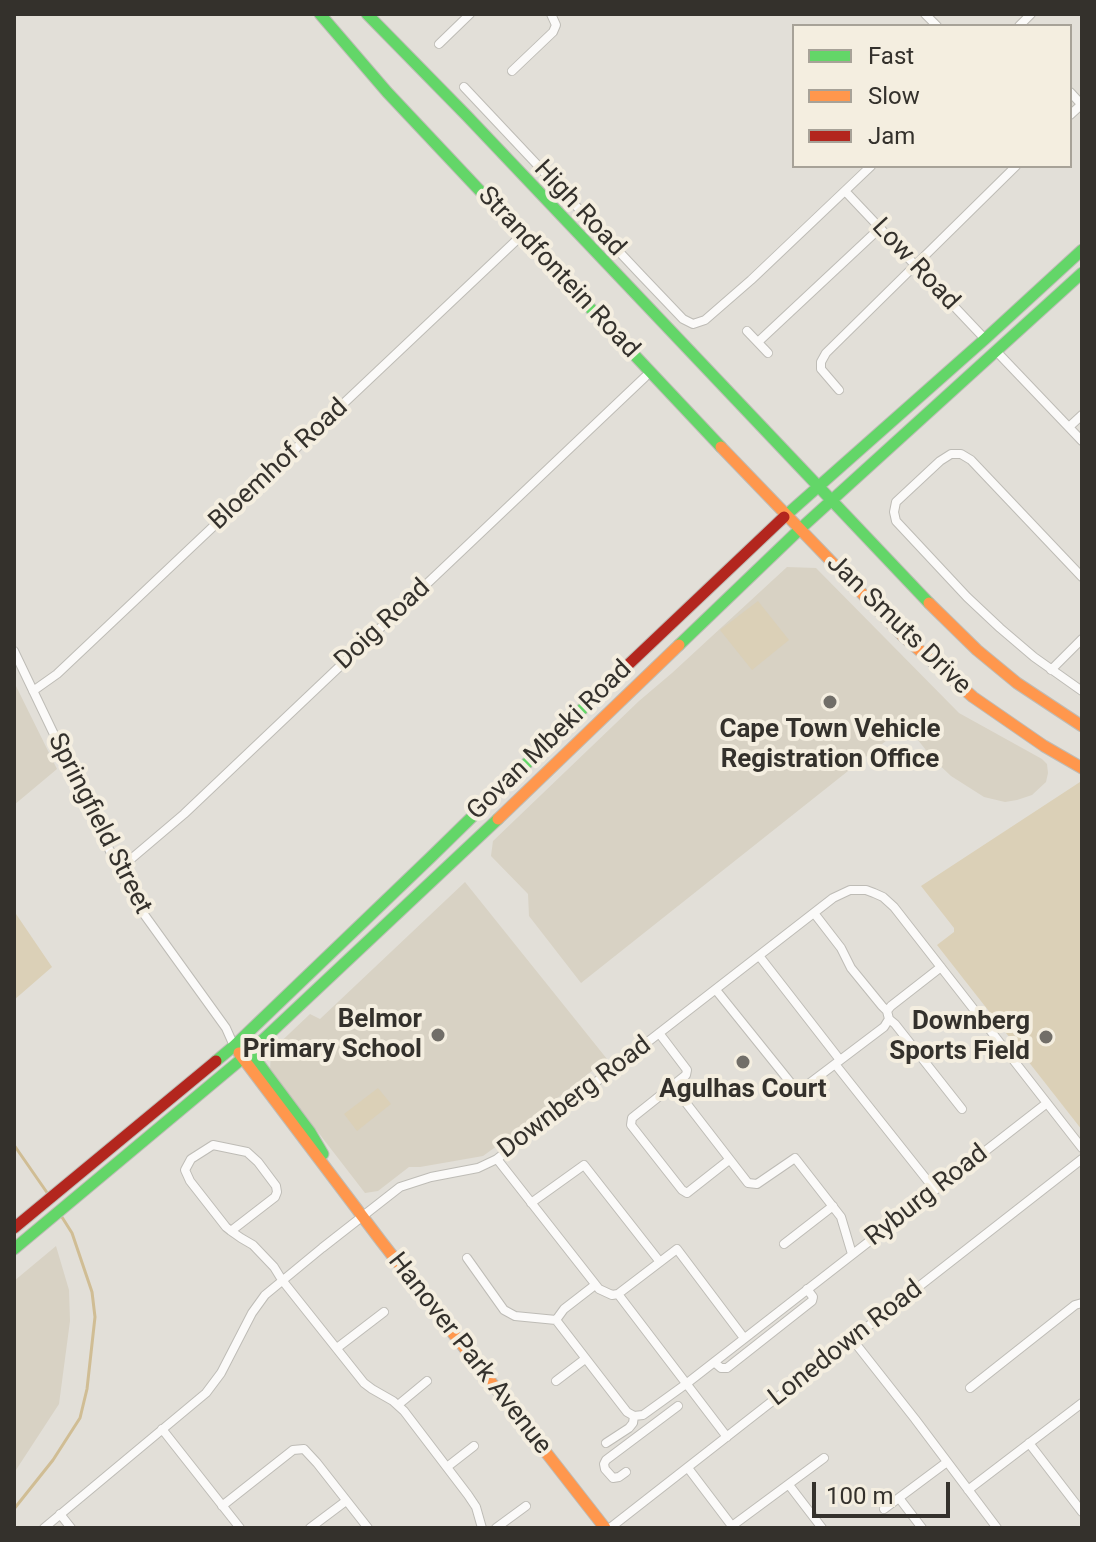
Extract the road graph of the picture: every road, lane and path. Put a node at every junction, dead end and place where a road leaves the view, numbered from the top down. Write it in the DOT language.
graph roads {
  1 [pos="320,14"];
  2 [pos="367,14"];
  3 [pos="551,14"];
  4 [pos="467,15"];
  5 [pos="439,44"];
  6 [pos="512,71"];
  7 [pos="464,87"];
  8 [pos="869,168"];
  9 [pos="1014,168"];
  10 [pos="845,191"];
  11 [pos="880,228"];
  12 [pos="522,235"];
  13 [pos="1082,250"];
  14 [pos="915,265"];
  15 [pos="1082,273"];
  16 [pos="747,331"];
  17 [pos="985,339"];
  18 [pos="758,342"];
  19 [pos="997,352"];
  20 [pos="768,353"];
  21 [pos="645,377"];
  22 [pos="839,390"];
  23 [pos="1082,415"];
  24 [pos="1069,427"];
  25 [pos="1082,441"];
  26 [pos="817,487"];
  27 [pos="830,500"];
  28 [pos="787,515"];
  29 [pos="800,529"];
  30 [pos="1082,577"];
  31 [pos="1082,639"];
  32 [pos="14,651"];
  33 [pos="1051,670"];
  34 [pos="33,691"];
  35 [pos="1082,691"];
  36 [pos="1082,726"];
  37 [pos="1082,768"];
  38 [pos="118,870"];
  39 [pos="814,913"];
  40 [pos="760,957"];
  41 [pos="941,967"];
  42 [pos="716,990"];
  43 [pos="888,1015"];
  44 [pos="659,1033"];
  45 [pos="237,1043"];
  46 [pos="246,1055"];
  47 [pos="838,1062"];
  48 [pos="673,1086"];
  49 [pos="1047,1103"];
  50 [pos="962,1109"];
  51 [pos="1082,1148"];
  52 [pos="497,1159"];
  53 [pos="1082,1159"];
  54 [pos="729,1160"];
  55 [pos="935,1190"];
  56 [pos="531,1203"];
  57 [pos="833,1206"];
  58 [pos="363,1217"];
  59 [pos="14,1228"];
  60 [pos="231,1231"];
  61 [pos="784,1244"];
  62 [pos="14,1249"];
  63 [pos="852,1254"];
  64 [pos="467,1258"];
  65 [pos="660,1262"];
  66 [pos="282,1280"];
  67 [pos="595,1285"];
  68 [pos="807,1289"];
  69 [pos="618,1294"];
  70 [pos="1082,1303"];
  71 [pos="384,1312"];
  72 [pos="556,1320"];
  73 [pos="744,1338"];
  74 [pos="852,1339"];
  75 [pos="337,1348"];
  76 [pos="585,1359"];
  77 [pos="714,1362"];
  78 [pos="427,1381"];
  79 [pos="556,1381"];
  80 [pos="686,1384"];
  81 [pos="970,1388"];
  82 [pos="1082,1403"];
  83 [pos="398,1405"];
  84 [pos="678,1406"];
  85 [pos="652,1409"];
  86 [pos="634,1416"];
  87 [pos="660,1419"];
  88 [pos="162,1429"];
  89 [pos="727,1437"];
  90 [pos="606,1443"];
  91 [pos="1029,1443"];
  92 [pos="474,1446"];
  93 [pos="824,1458"];
  94 [pos="947,1462"];
  95 [pos="447,1467"];
  96 [pos="688,1468"];
  97 [pos="626,1472"];
  98 [pos="789,1485"];
  99 [pos="968,1490"];
  100 [pos="899,1498"];
  101 [pos="346,1501"];
  102 [pos="222,1506"];
  103 [pos="526,1506"];
  104 [pos="884,1509"];
  105 [pos="1082,1512"];
  106 [pos="60,1514"];
  107 [pos="234,1525"];
  108 [pos="49,1526"];
  109 [pos="732,1527"];
  110 [pos="71,1528"];
  111 [pos="310,1528"];
  112 [pos="368,1528"];
  113 [pos="482,1528"];
  114 [pos="496,1528"];
  115 [pos="607,1528"];
  116 [pos="822,1528"];
  117 [pos="922,1528"];
  118 [pos="997,1528"];
  1 -- 12 [label="main road, Strandfontein Road"];
  2 -- 26 [label="main road, Strandfontein Road"];
  3 -- 6 [label="street"];
  4 -- 5 [label="street"];
  7 -- 10 [label="street, High Road"];
  8 -- 10 [label="street"];
  9 -- 14 [label="street"];
  10 -- 11 [label="street, Low Road"];
  11 -- 14 [label="street, Low Road"];
  11 -- 18 [label="street"];
  12 -- 28 [label="main road, Strandfontein Road"];
  12 -- 34 [label="street, Bloemhof Road"];
  13 -- 17 [label="main road, Govan Mbeki Road"];
  14 -- 17 [label="street, Low Road"];
  14 -- 22 [label="street"];
  15 -- 19 [label="main road, Govan Mbeki Road"];
  16 -- 18 [label="street"];
  17 -- 26 [label="main road, Govan Mbeki Road"];
  18 -- 20 [label="street"];
  19 -- 24 [label="street"];
  19 -- 27 [label="main road, Govan Mbeki Road"];
  21 -- 38 [label="street, Doig Road"];
  23 -- 24 [label="street"];
  24 -- 25 [label="street"];
  26 -- 27 [label="main road, Strandfontein Road"];
  26 -- 28 [label="main road, Govan Mbeki Road"];
  27 -- 29 [label="main road, Govan Mbeki Road"];
  27 -- 36 [label="main road, Jan Smuts Drive"];
  28 -- 29 [label="main road, Strandfontein Road"];
  28 -- 45 [label="main road, Govan Mbeki Road"];
  29 -- 37 [label="main road, Jan Smuts Drive"];
  29 -- 46 [label="main road, Govan Mbeki Road"];
  30 -- 33 [label="street"];
  31 -- 33 [label="street"];
  32 -- 34 [label="street, Springfield Street"];
  33 -- 35 [label="street"];
  34 -- 38 [label="street, Springfield Street"];
  38 -- 45 [label="street, Springfield Street"];
  39 -- 40 [label="street, Downberg Road"];
  39 -- 41 [label="street, Downberg Road"];
  39 -- 43 [label="street"];
  40 -- 42 [label="street, Downberg Road"];
  40 -- 47 [label="street"];
  41 -- 43 [label="street"];
  41 -- 49 [label="street, Downberg Road"];
  42 -- 44 [label="street, Downberg Road"];
  42 -- 47 [label="street"];
  43 -- 47 [label="street"];
  43 -- 50 [label="street"];
  44 -- 48 [label="street"];
  44 -- 52 [label="street, Downberg Road"];
  45 -- 46 [label="main road, Hanover Park Avenue"];
  45 -- 59 [label="main road, Govan Mbeki Road"];
  46 -- 58 [label="main road, Hanover Park Avenue"];
  46 -- 62 [label="main road, Govan Mbeki Road"];
  47 -- 55 [label="street"];
  48 -- 54 [label="street"];
  48 -- 54 [label="street"];
  49 -- 51 [label="street, Downberg Road"];
  49 -- 55 [label="street, Ryburg Road"];
  52 -- 56 [label="street"];
  52 -- 58 [label="street, Downberg Road"];
  53 -- 74 [label="street, Lonedown Road"];
  54 -- 57 [label="street"];
  55 -- 63 [label="street, Ryburg Road"];
  56 -- 65 [label="street"];
  56 -- 67 [label="street"];
  57 -- 61 [label="street"];
  57 -- 63 [label="street"];
  58 -- 66 [label="street, Downberg Road"];
  58 -- 115 [label="main road, Hanover Park Avenue"];
  60 -- 60 [label="street"];
  60 -- 66 [label="street"];
  63 -- 68 [label="street, Ryburg Road"];
  64 -- 72 [label="street"];
  65 -- 69 [label="street"];
  65 -- 73 [label="street"];
  66 -- 75 [label="street"];
  66 -- 88 [label="street, Downberg Road"];
  67 -- 69 [label="street"];
  67 -- 72 [label="street"];
  68 -- 73 [label="street, Ryburg Road"];
  68 -- 77 [label="street, Ryburg Road"];
  69 -- 80 [label="street"];
  70 -- 81 [label="street"];
  71 -- 75 [label="street"];
  72 -- 76 [label="street"];
  73 -- 77 [label="street, Ryburg Road"];
  74 -- 89 [label="street, Lonedown Road"];
  74 -- 94 [label="street"];
  75 -- 83 [label="street"];
  76 -- 79 [label="street"];
  76 -- 86 [label="street"];
  77 -- 80 [label="street, Ryburg Road"];
  78 -- 83 [label="street"];
  80 -- 85 [label="street, Ryburg Road"];
  80 -- 89 [label="street"];
  82 -- 91 [label="street"];
  83 -- 95 [label="street"];
  84 -- 87 [label="street"];
  85 -- 86 [label="street, Ryburg Road"];
  85 -- 87 [label="street"];
  86 -- 90 [label="street"];
  87 -- 97 [label="street"];
  88 -- 102 [label="street"];
  88 -- 106 [label="street, Downberg Road"];
  89 -- 96 [label="street, Lonedown Road"];
  91 -- 99 [label="street"];
  91 -- 105 [label="street"];
  92 -- 95 [label="street"];
  93 -- 98 [label="street"];
  94 -- 99 [label="street"];
  94 -- 100 [label="street"];
  95 -- 113 [label="street"];
  96 -- 109 [label="street"];
  96 -- 115 [label="street, Lonedown Road"];
  98 -- 109 [label="street"];
  98 -- 116 [label="street"];
  99 -- 118 [label="street"];
  100 -- 104 [label="street"];
  100 -- 117 [label="street"];
  101 -- 102 [label="street"];
  101 -- 111 [label="street"];
  101 -- 112 [label="street"];
  102 -- 107 [label="street"];
  103 -- 114 [label="street"];
  106 -- 108 [label="street, Downberg Road"];
  106 -- 110 [label="street"];
}
